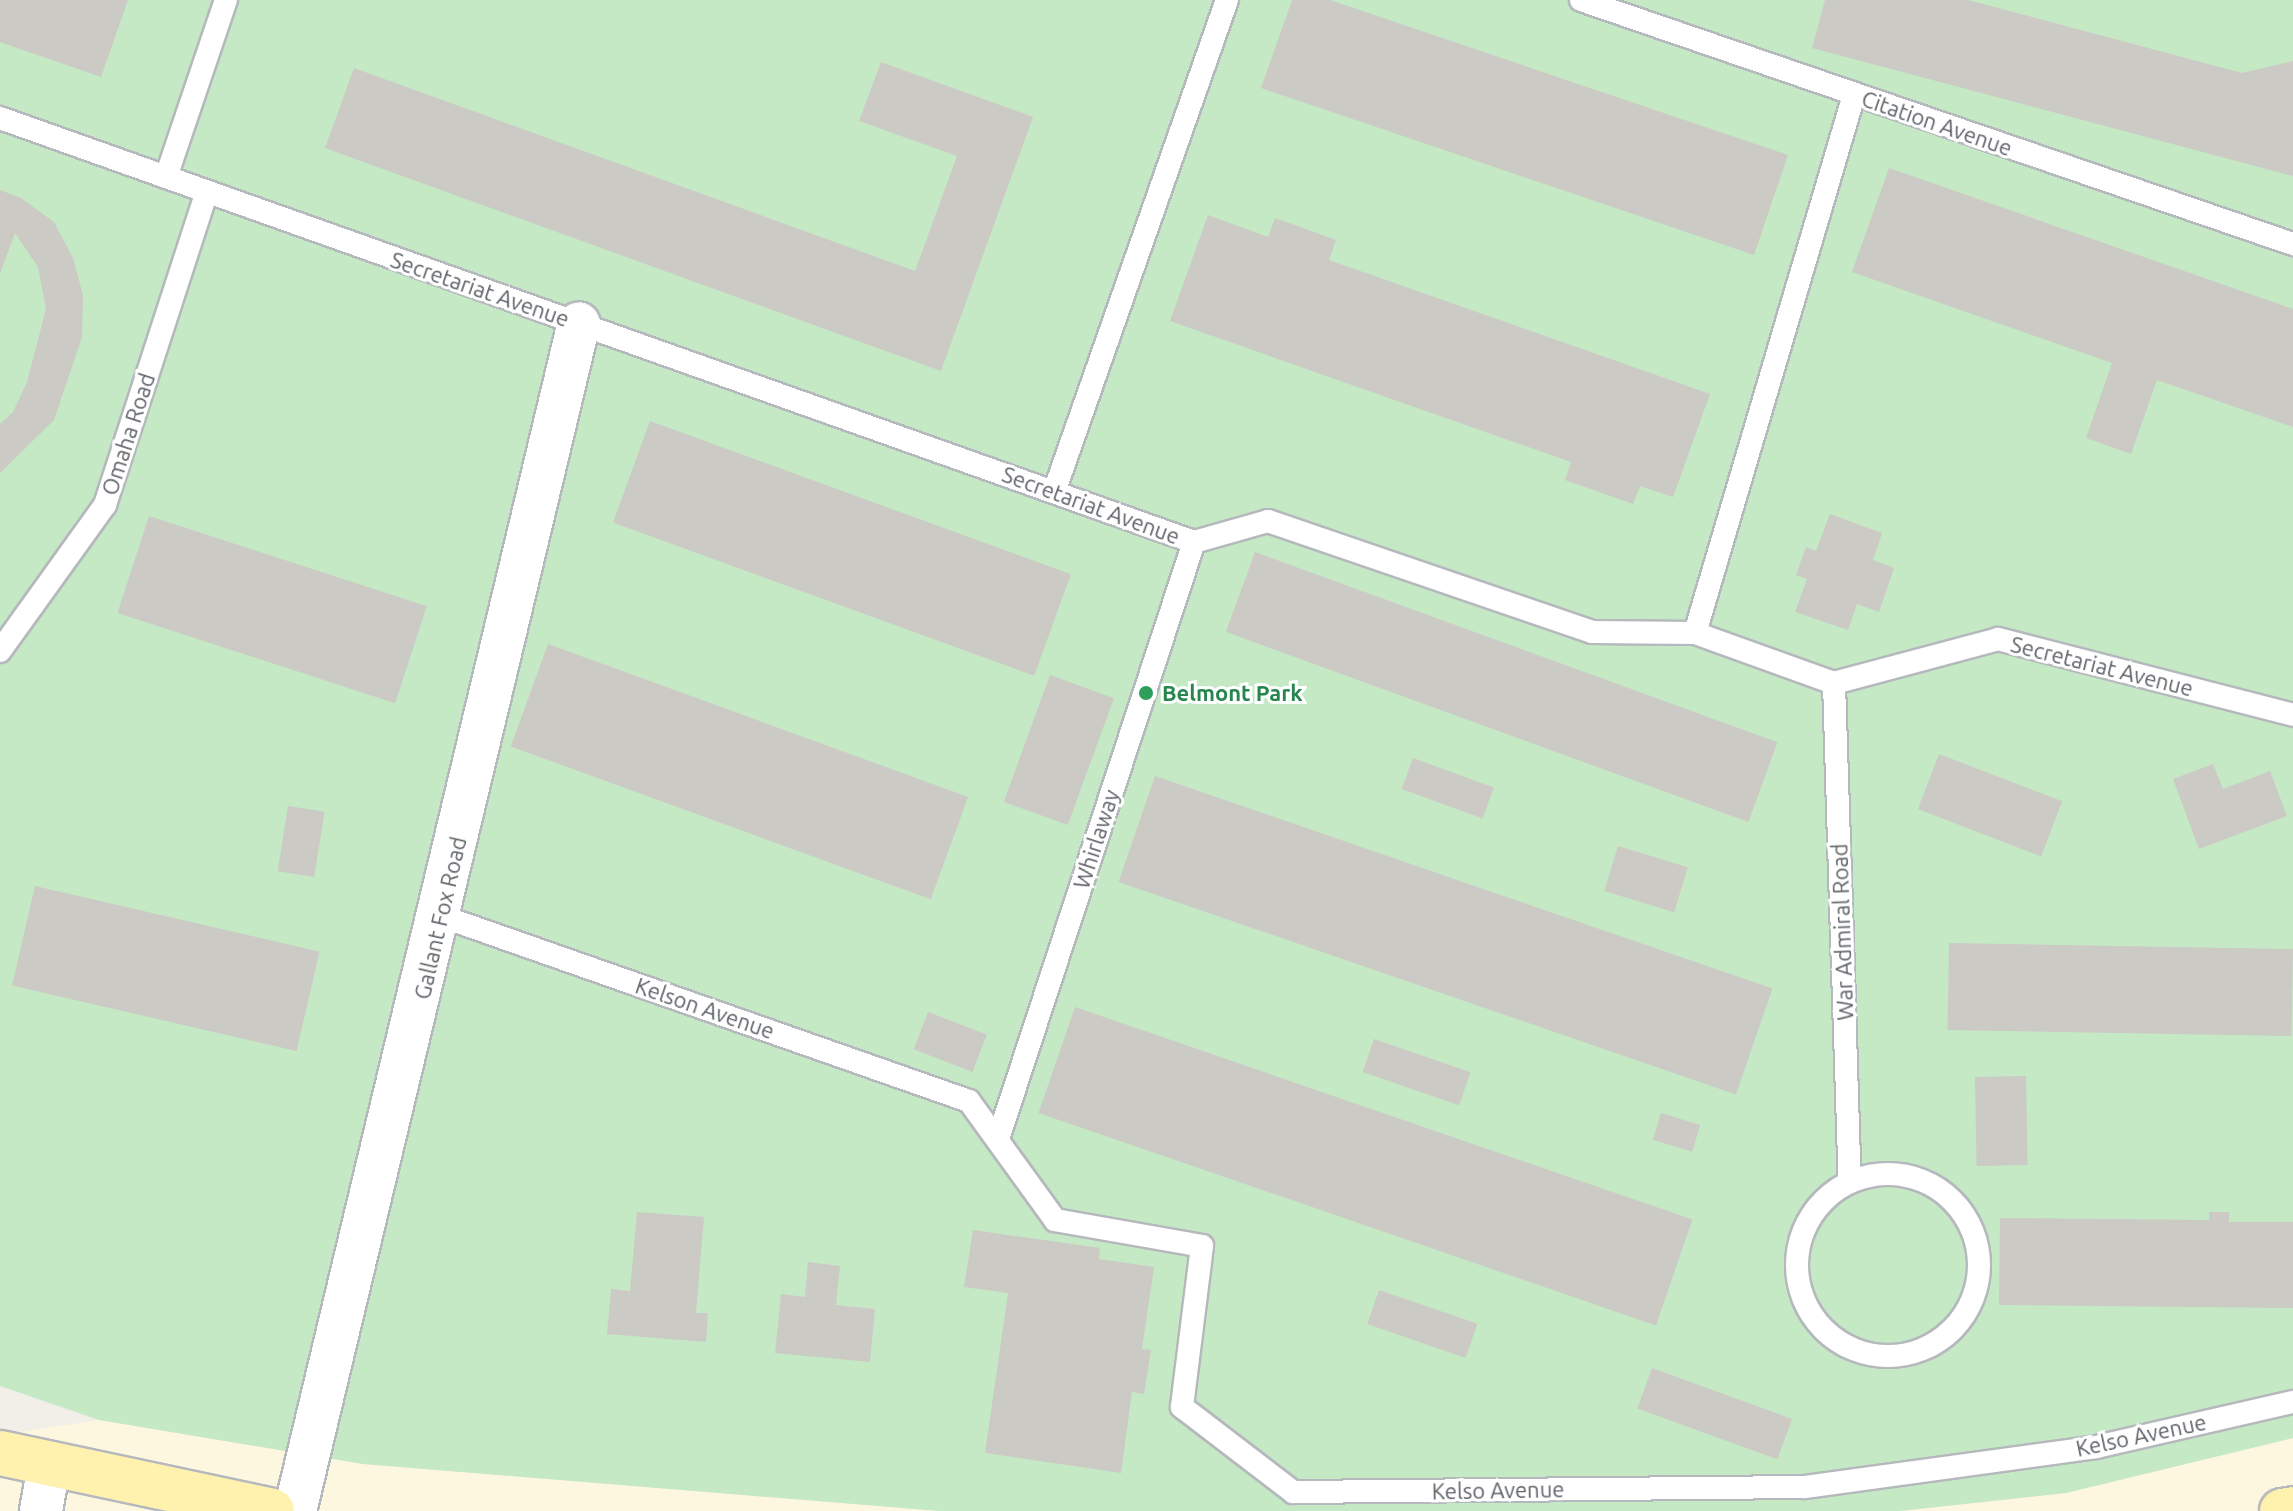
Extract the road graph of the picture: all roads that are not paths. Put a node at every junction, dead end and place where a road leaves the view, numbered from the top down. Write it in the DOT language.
graph roads {
  1 [pos="226,0"];
  2 [pos="1227,0"];
  3 [pos="1581,0"];
  4 [pos="1854,95"];
  5 [pos="0,118"];
  6 [pos="166,177"];
  7 [pos="207,192"];
  8 [pos="2293,244"];
  9 [pos="579,323"];
  10 [pos="1054,492"];
  11 [pos="1194,542"];
  12 [pos="1695,633"];
  13 [pos="0,651"];
  14 [pos="1834,683"];
  15 [pos="2293,715"];
  16 [pos="441,916"];
  17 [pos="969,1101"];
  18 [pos="999,1136"];
  19 [pos="1850,1181"];
  20 [pos="2293,1402"];
  21 [pos="0,1453"];
  22 [pos="49,1465"];
  23 [pos="2293,1509"];
  24 [pos="41,1511"];
  25 [pos="272,1511"];
  26 [pos="295,1511"];
  27 [pos="2282,1511"];
  1 -- 6 [label="lane"];
  2 -- 10 [label="lane"];
  3 -- 4 [label="lane, Citation Avenue"];
  4 -- 8 [label="lane, Citation Avenue"];
  4 -- 12 [label="lane"];
  5 -- 6 [label="lane, Secretariat Avenue"];
  6 -- 7 [label="lane, Secretariat Avenue"];
  7 -- 9 [label="lane, Secretariat Avenue"];
  7 -- 13 [label="lane, Omaha Road"];
  9 -- 10 [label="lane, Secretariat Avenue"];
  9 -- 16 [label="street, Gallant Fox Road"];
  10 -- 11 [label="lane, Secretariat Avenue"];
  11 -- 12 [label="lane, Secretariat Avenue"];
  11 -- 18 [label="lane, Whirlaway"];
  12 -- 14 [label="lane, Secretariat Avenue"];
  14 -- 15 [label="lane, Secretariat Avenue"];
  14 -- 19 [label="lane, War Admiral Road"];
  16 -- 17 [label="lane, Kelson Avenue"];
  16 -- 26 [label="street, Gallant Fox Road"];
  17 -- 18 [label="lane, Kelso Avenue"];
  18 -- 20 [label="lane, Kelso Avenue"];
  19 -- 19 [label="lane"];
  21 -- 22 [label="main road"];
  22 -- 24 [label="street"];
  22 -- 25 [label="main road"];
  23 -- 27 [label="main road"];
}
